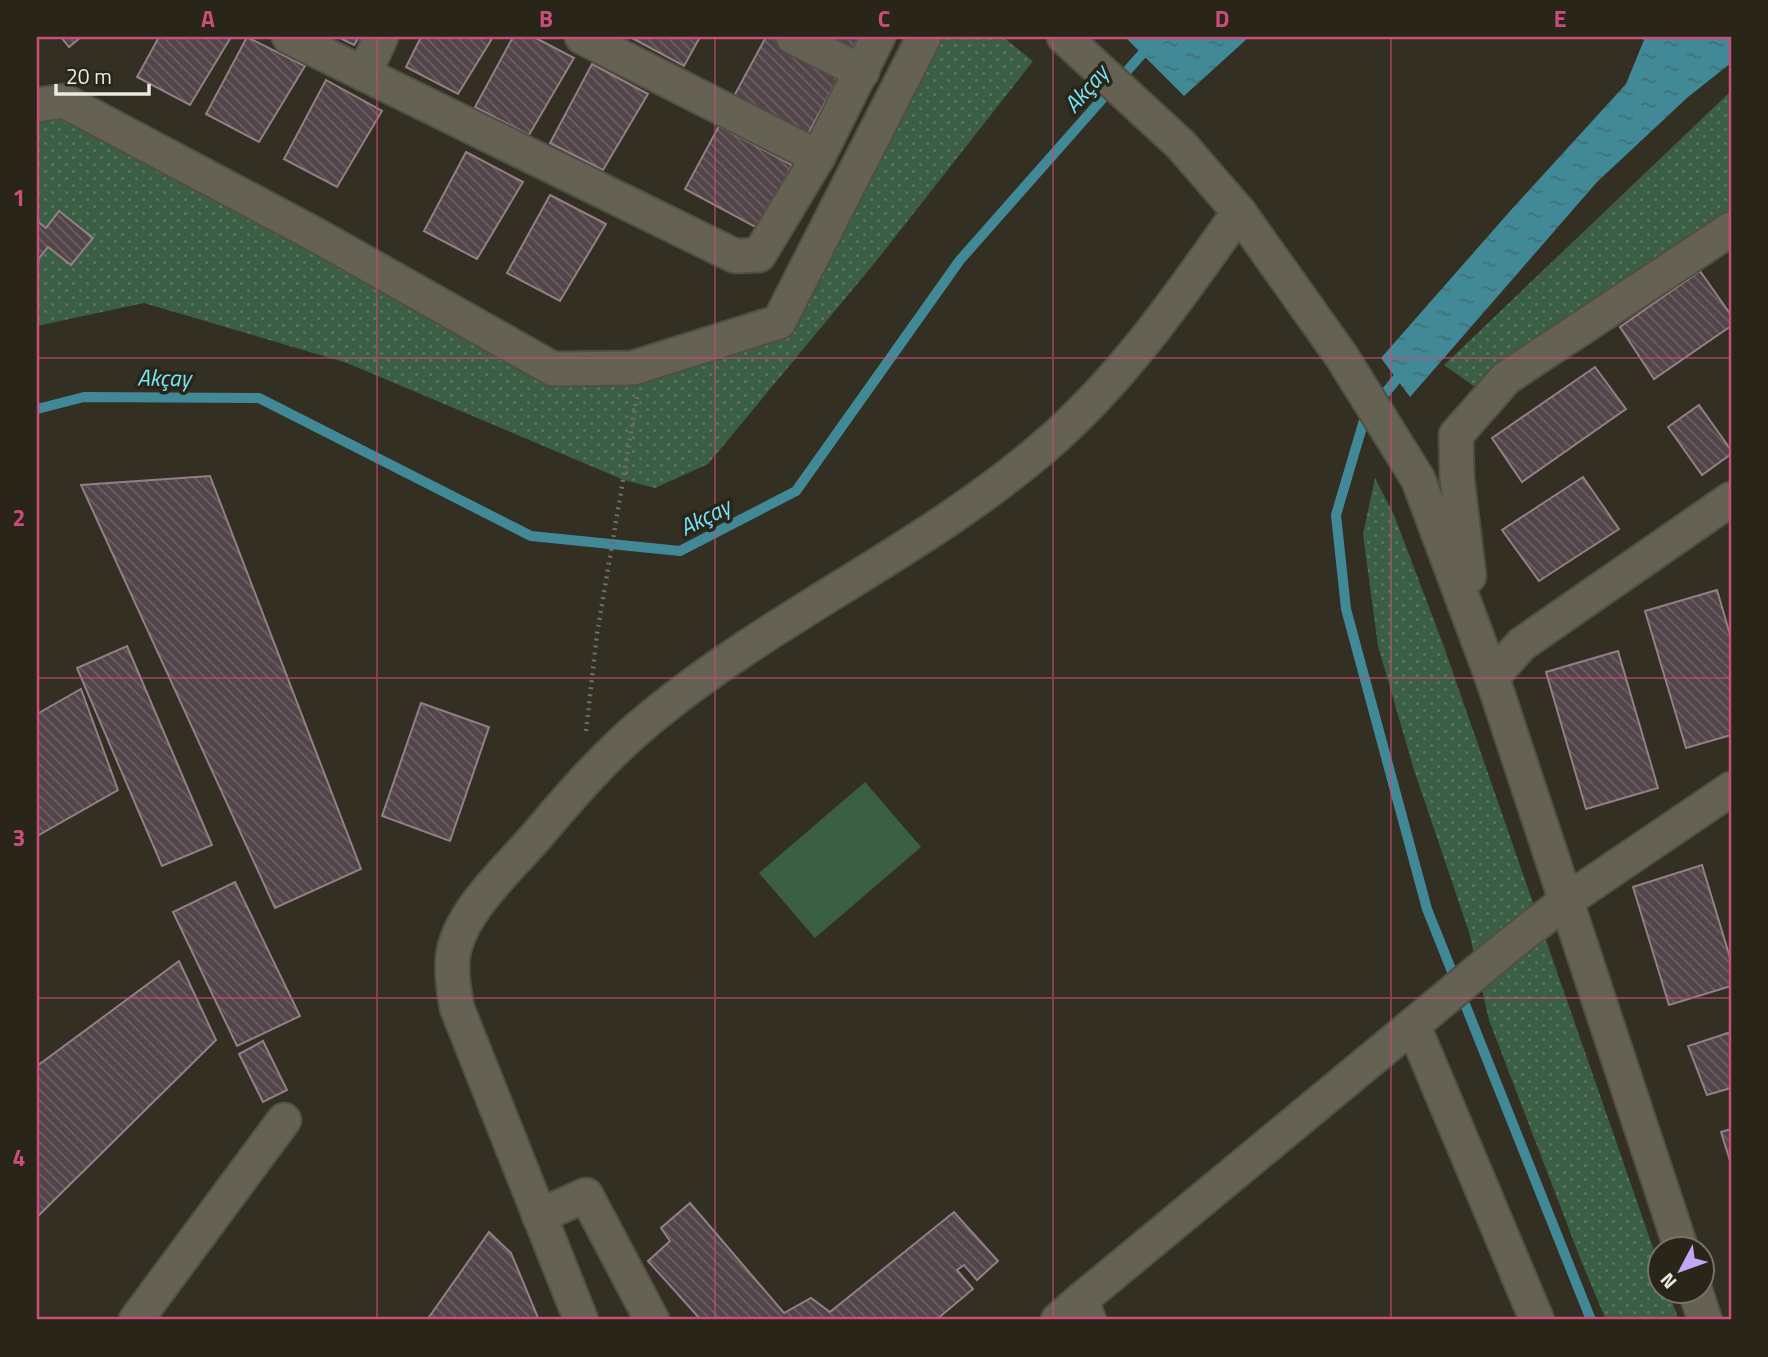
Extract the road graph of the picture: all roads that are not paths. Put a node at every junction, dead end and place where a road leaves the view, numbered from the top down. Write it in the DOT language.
graph roads {
  1 [pos="289,37"];
  2 [pos="382,37"];
  3 [pos="582,37"];
  4 [pos="793,37"];
  5 [pos="878,37"];
  6 [pos="924,37"];
  7 [pos="1063,37"];
  8 [pos="862,72"];
  9 [pos="364,74"];
  10 [pos="37,105"];
  11 [pos="818,157"];
  12 [pos="1239,212"];
  13 [pos="1731,229"];
  14 [pos="1731,499"];
  15 [pos="1492,677"];
  16 [pos="1731,789"];
  17 [pos="1566,901"];
  18 [pos="1413,1025"];
  19 [pos="285,1120"];
  20 [pos="539,1216"];
  21 [pos="1676,1234"];
  22 [pos="1076,1314"];
  23 [pos="136,1320"];
  24 [pos="581,1320"];
  25 [pos="652,1320"];
  26 [pos="1537,1320"];
  1 -- 9 [label="street"];
  2 -- 9 [label="street"];
  3 -- 11 [label="street"];
  4 -- 8 [label="street"];
  5 -- 8 [label="street"];
  6 -- 10 [label="street"];
  7 -- 12 [label="street"];
  8 -- 11 [label="street"];
  9 -- 11 [label="street"];
  12 -- 15 [label="street"];
  12 -- 20 [label="street"];
  13 -- 15 [label="street"];
  14 -- 15 [label="street"];
  15 -- 17 [label="street"];
  16 -- 17 [label="street"];
  17 -- 18 [label="street"];
  17 -- 21 [label="street"];
  18 -- 22 [label="street"];
  18 -- 26 [label="street"];
  19 -- 23 [label="street"];
  20 -- 24 [label="street"];
  20 -- 25 [label="street"];
}
